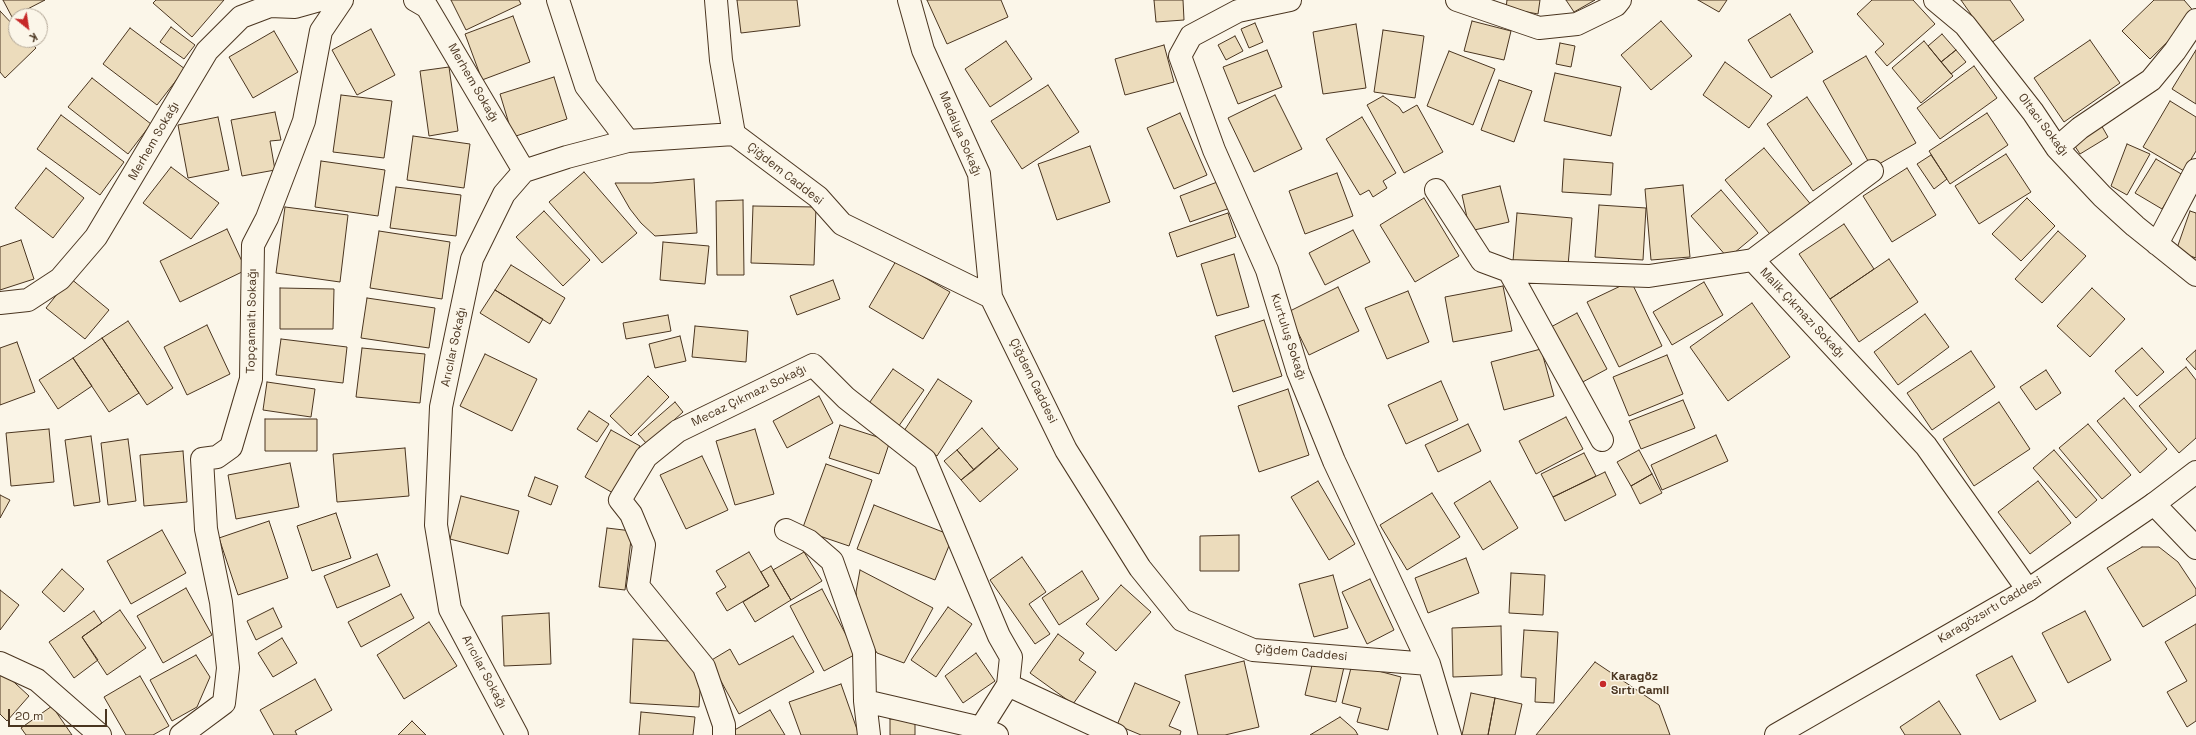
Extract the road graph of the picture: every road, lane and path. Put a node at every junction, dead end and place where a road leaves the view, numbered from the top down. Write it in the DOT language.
graph roads {
  1 [pos="320,0"];
  2 [pos="342,0"];
  3 [pos="415,0"];
  4 [pos="558,0"];
  5 [pos="716,0"];
  6 [pos="909,0"];
  7 [pos="1290,0"];
  8 [pos="1457,0"];
  9 [pos="1620,0"];
  10 [pos="1935,0"];
  11 [pos="1236,5"];
  12 [pos="2196,20"];
  13 [pos="734,134"];
  14 [pos="628,141"];
  15 [pos="2057,148"];
  16 [pos="2196,170"];
  17 [pos="524,171"];
  18 [pos="1872,171"];
  19 [pos="1436,190"];
  20 [pos="2157,244"];
  21 [pos="1753,260"];
  22 [pos="1509,271"];
  23 [pos="2196,276"];
  24 [pos="991,297"];
  25 [pos="0,303"];
  26 [pos="1602,440"];
  27 [pos="2196,472"];
  28 [pos="2154,504"];
  29 [pos="786,530"];
  30 [pos="2196,548"];
  31 [pos="2028,590"];
  32 [pos="0,663"];
  33 [pos="1429,664"];
  34 [pos="1008,685"];
  35 [pos="865,700"];
  36 [pos="989,731"];
  37 [pos="100,735"];
  38 [pos="181,735"];
  39 [pos="517,735"];
  40 [pos="724,735"];
  41 [pos="869,735"];
  42 [pos="1116,735"];
  43 [pos="1450,735"];
  44 [pos="1776,735"];
  1 -- 25 [label="street, Merhem Sokağı"];
  2 -- 38 [label="street, Topçamaltı Sokağı"];
  3 -- 17 [label="street, Merhem Sokağı"];
  4 -- 14 [label="street"];
  5 -- 13 [label="street"];
  6 -- 24 [label="street, Madalya Sokağı"];
  7 -- 11 [label="street, Kurtuluş Sokağı"];
  8 -- 9 [label="street"];
  10 -- 15 [label="street, Oltacı Sokağı"];
  11 -- 33 [label="street, Kurtuluş Sokağı"];
  12 -- 15 [label="street"];
  13 -- 14 [label="street"];
  13 -- 24 [label="street, Çiğdem Caddesi"];
  14 -- 17 [label="street"];
  15 -- 20 [label="street, Oltacı Sokağı"];
  16 -- 20 [label="street"];
  17 -- 39 [label="street, Arıcılar Sokağı"];
  18 -- 21 [label="street"];
  19 -- 22 [label="street, Malik Çıkmazı Sokağı"];
  20 -- 23 [label="street, Oltacı Sokağı"];
  21 -- 22 [label="street, Malik Çıkmazı Sokağı"];
  21 -- 31 [label="street, Malik Çıkmazı Sokağı"];
  22 -- 26 [label="street"];
  24 -- 33 [label="street, Çiğdem Caddesi"];
  27 -- 28 [label="street, Karagözsırtı Caddesi"];
  28 -- 30 [label="street"];
  28 -- 31 [label="street, Karagözsırtı Caddesi"];
  29 -- 35 [label="street"];
  31 -- 44 [label="street, Karagözsırtı Caddesi"];
  32 -- 37 [label="street"];
  33 -- 43 [label="street, Kurtuluş Sokağı"];
  34 -- 36 [label="street, Mecaz Çıkmazı Sokağı"];
  34 -- 40 [label="street, Mecaz Çıkmazı Sokağı"];
  34 -- 42 [label="street"];
  35 -- 36 [label="street, Mecaz Çıkmazı Sokağı"];
  35 -- 41 [label="street"];
}
